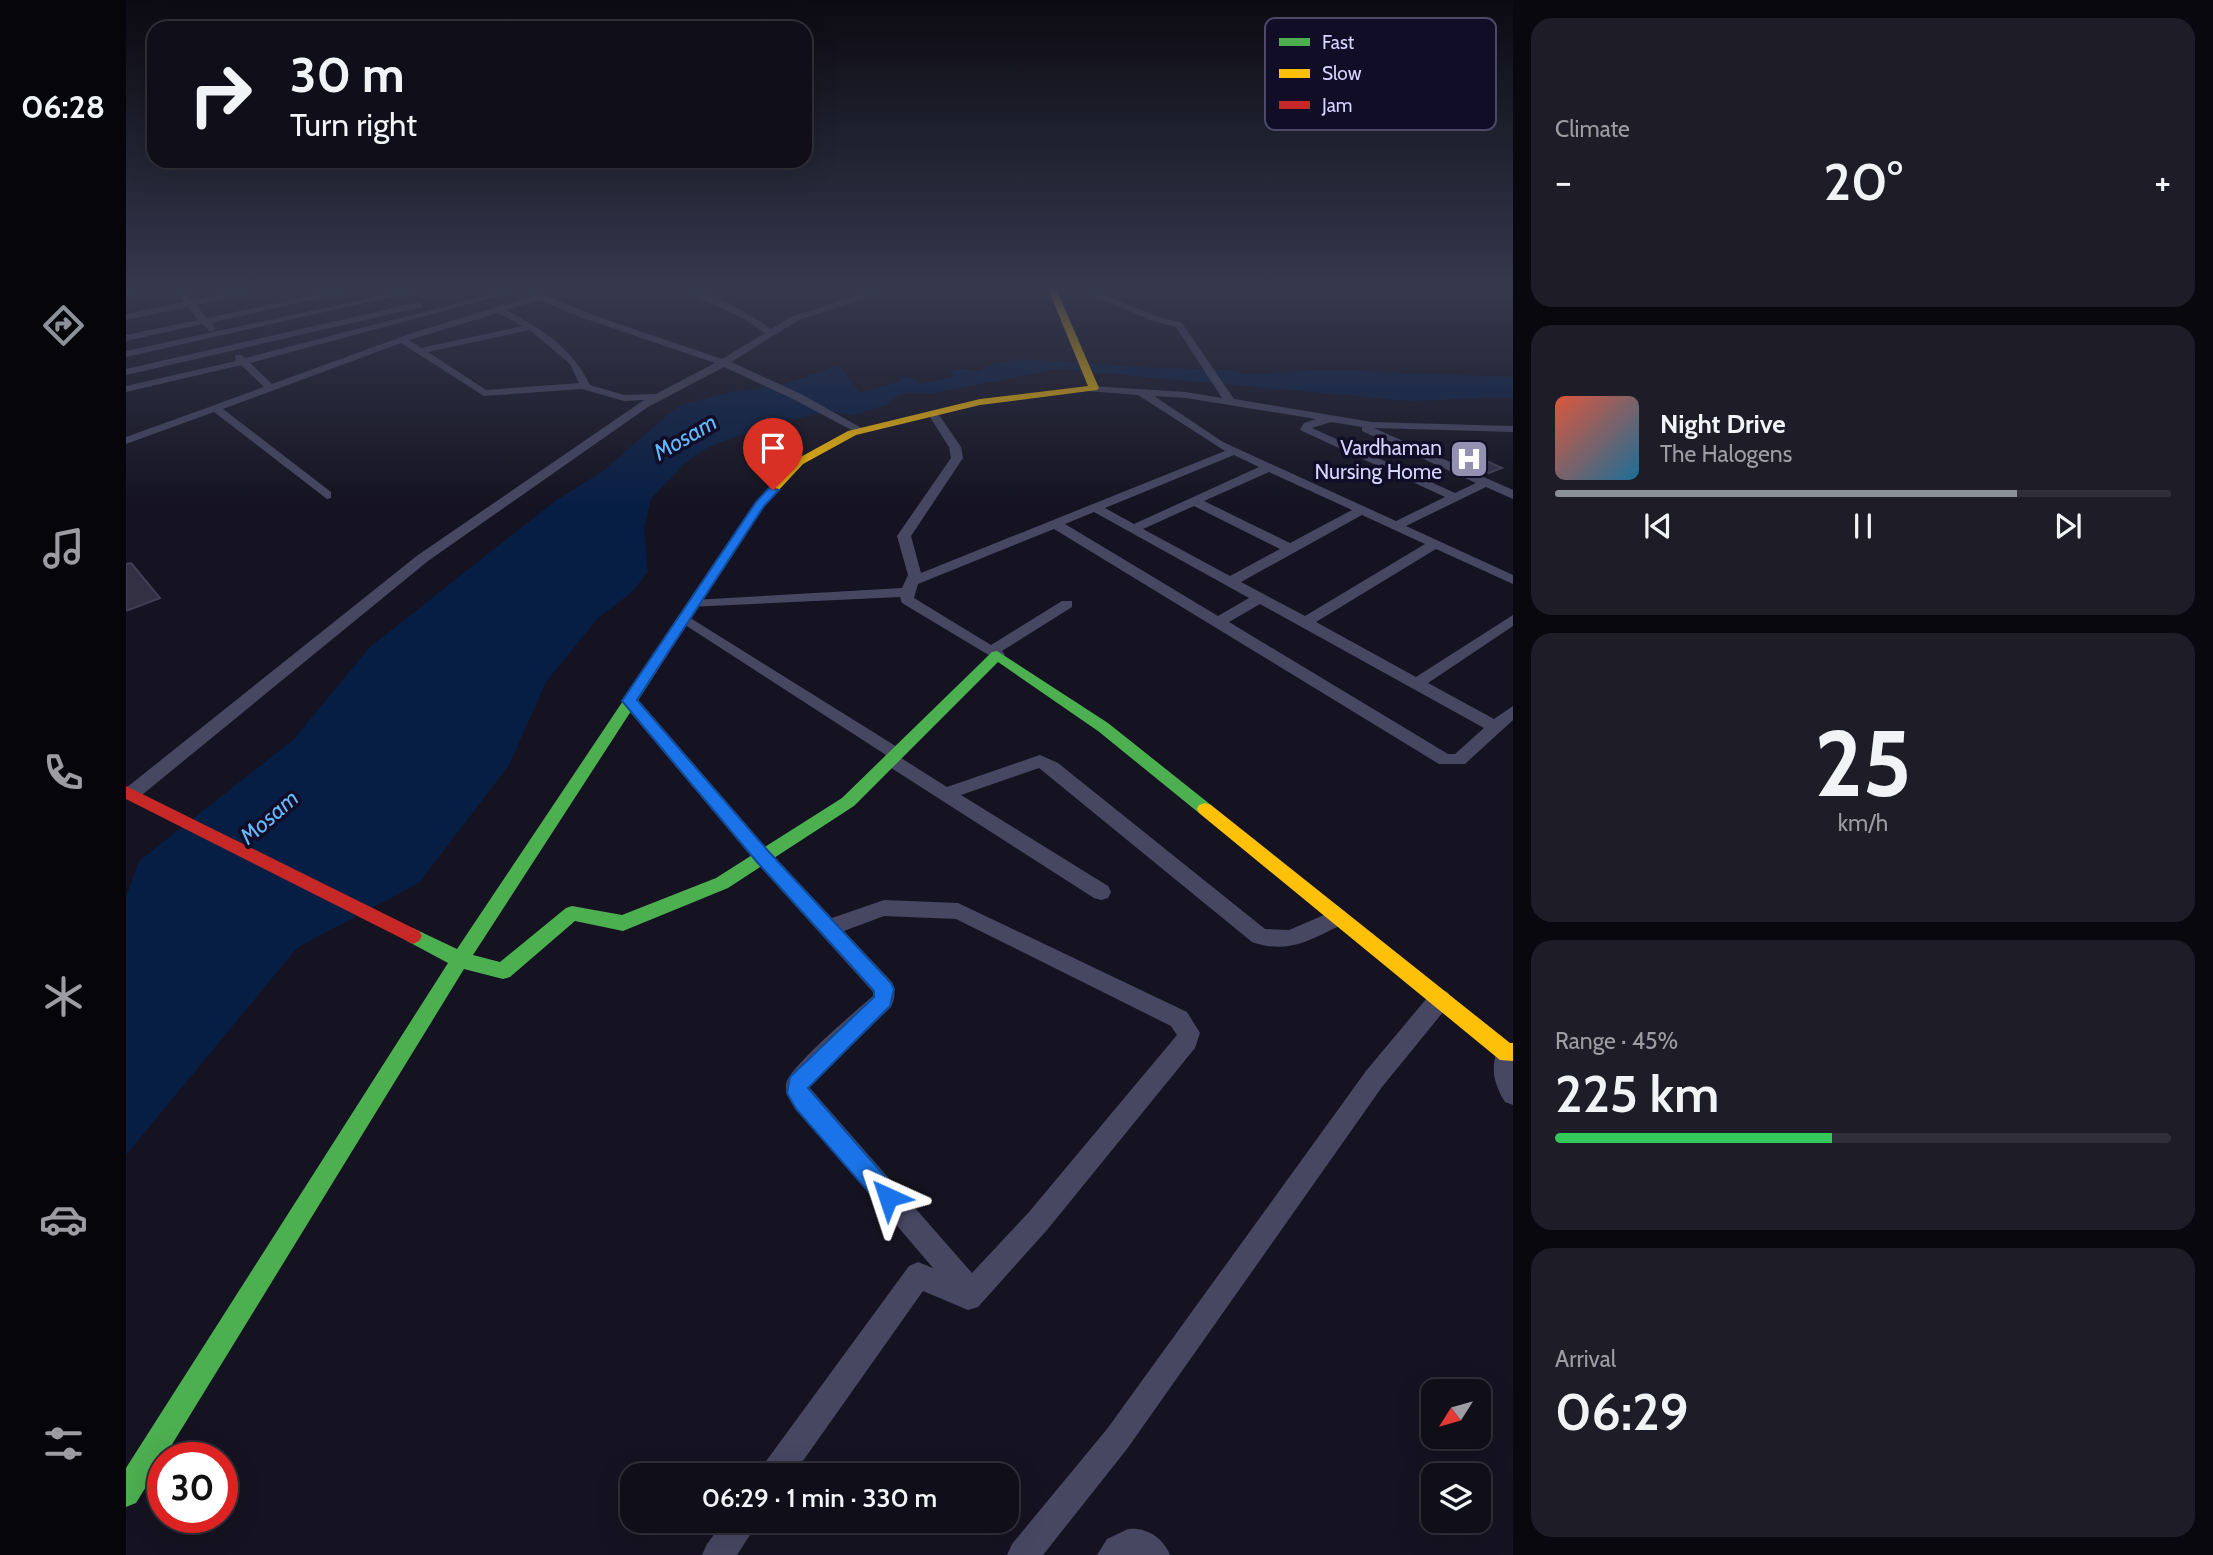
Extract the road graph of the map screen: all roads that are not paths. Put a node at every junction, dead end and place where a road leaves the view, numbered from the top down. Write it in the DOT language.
graph roads {
  1 [pos="164,364"];
  2 [pos="236,364"];
  3 [pos="245,364"];
  4 [pos="338,364"];
  5 [pos="439,364"];
  6 [pos="573,364"];
  7 [pos="721,364"];
  8 [pos="1083,364"];
  9 [pos="1205,364"];
  10 [pos="126,372"];
  11 [pos="586,387"];
  12 [pos="271,388"];
  13 [pos="1092,388"];
  14 [pos="126,389"];
  15 [pos="1141,392"];
  16 [pos="657,397"];
  17 [pos="1230,402"];
  18 [pos="215,408"];
  19 [pos="933,414"];
  20 [pos="1329,418"];
  21 [pos="1350,422"];
  22 [pos="1480,429"];
  23 [pos="1513,429"];
  24 [pos="860,431"];
  25 [pos="126,441"];
  26 [pos="1513,444"];
  27 [pos="1235,452"];
  28 [pos="1269,467"];
  29 [pos="1485,483"];
  30 [pos="327,495"];
  31 [pos="1513,495"];
  32 [pos="1454,498"];
  33 [pos="1194,501"];
  34 [pos="1097,509"];
  35 [pos="1361,510"];
  36 [pos="1057,525"];
  37 [pos="1395,526"];
  38 [pos="1133,529"];
  39 [pos="1435,544"];
  40 [pos="1290,549"];
  41 [pos="1513,580"];
  42 [pos="1230,582"];
  43 [pos="909,587"];
  44 [pos="1260,598"];
  45 [pos="1067,604"];
  46 [pos="688,611"];
  47 [pos="1513,619"];
  48 [pos="1217,623"];
  49 [pos="1304,623"];
  50 [pos="994,653"];
  51 [pos="1416,684"];
  52 [pos="629,701"];
  53 [pos="1513,711"];
  54 [pos="1496,727"];
  55 [pos="893,757"];
  56 [pos="129,793"];
  57 [pos="946,794"];
  58 [pos="763,857"];
  59 [pos="1101,892"];
  60 [pos="1338,917"];
  61 [pos="828,928"];
  62 [pos="460,960"];
  63 [pos="1440,999"];
  64 [pos="1510,1053"];
  65 [pos="1513,1094"];
  66 [pos="972,1293"];
  67 [pos="784,1463"];
  68 [pos="126,1493"];
  69 [pos="734,1533"];
  70 [pos="718,1555"];
  71 [pos="1023,1555"];
  72 [pos="1113,1555"];
  73 [pos="1154,1555"];
  1 -- 10 [label="street"];
  2 -- 14 [label="street"];
  3 -- 12 [label="street"];
  4 -- 12 [label="street"];
  5 -- 11 [label="street"];
  6 -- 11 [label="street"];
  7 -- 16 [label="street"];
  7 -- 24 [label="street"];
  8 -- 13 [label="street"];
  9 -- 17 [label="street"];
  11 -- 16 [label="street"];
  12 -- 18 [label="street"];
  13 -- 15 [label="street"];
  13 -- 19 [label="street"];
  15 -- 17 [label="street"];
  15 -- 27 [label="street"];
  16 -- 56 [label="street"];
  17 -- 20 [label="street"];
  18 -- 25 [label="street"];
  18 -- 30 [label="street"];
  19 -- 24 [label="street"];
  19 -- 43 [label="street"];
  20 -- 21 [label="street"];
  20 -- 32 [label="street"];
  21 -- 22 [label="street"];
  21 -- 29 [label="street"];
  22 -- 23 [label="street"];
  22 -- 26 [label="street"];
  24 -- 46 [label="street"];
  27 -- 28 [label="street"];
  27 -- 34 [label="street"];
  28 -- 33 [label="street"];
  28 -- 35 [label="street"];
  29 -- 31 [label="street"];
  29 -- 32 [label="street"];
  32 -- 37 [label="street"];
  33 -- 38 [label="street"];
  33 -- 40 [label="street"];
  34 -- 36 [label="street"];
  34 -- 38 [label="street"];
  35 -- 37 [label="street"];
  35 -- 40 [label="street"];
  36 -- 43 [label="street"];
  36 -- 48 [label="street"];
  37 -- 39 [label="street"];
  38 -- 42 [label="street"];
  39 -- 41 [label="street"];
  39 -- 49 [label="street"];
  40 -- 42 [label="street"];
  42 -- 44 [label="street"];
  43 -- 46 [label="street"];
  43 -- 50 [label="street"];
  44 -- 48 [label="street"];
  44 -- 49 [label="street"];
  45 -- 50 [label="street"];
  46 -- 52 [label="street"];
  46 -- 55 [label="street"];
  47 -- 51 [label="street"];
  48 -- 54 [label="street"];
  49 -- 51 [label="street"];
  50 -- 55 [label="street"];
  50 -- 60 [label="street"];
  51 -- 54 [label="street"];
  52 -- 58 [label="street"];
  52 -- 62 [label="street"];
  53 -- 54 [label="street"];
  55 -- 57 [label="street"];
  55 -- 58 [label="street"];
  56 -- 62 [label="street"];
  57 -- 59 [label="street"];
  57 -- 60 [label="street"];
  58 -- 61 [label="street"];
  58 -- 62 [label="street"];
  60 -- 63 [label="street"];
  61 -- 66 [label="street"];
  61 -- 66 [label="street"];
  62 -- 68 [label="street"];
  63 -- 64 [label="street"];
  63 -- 71 [label="street"];
  64 -- 65 [label="street"];
  66 -- 67 [label="street"];
  69 -- 70 [label="street"];
  72 -- 73 [label="street"];
}
